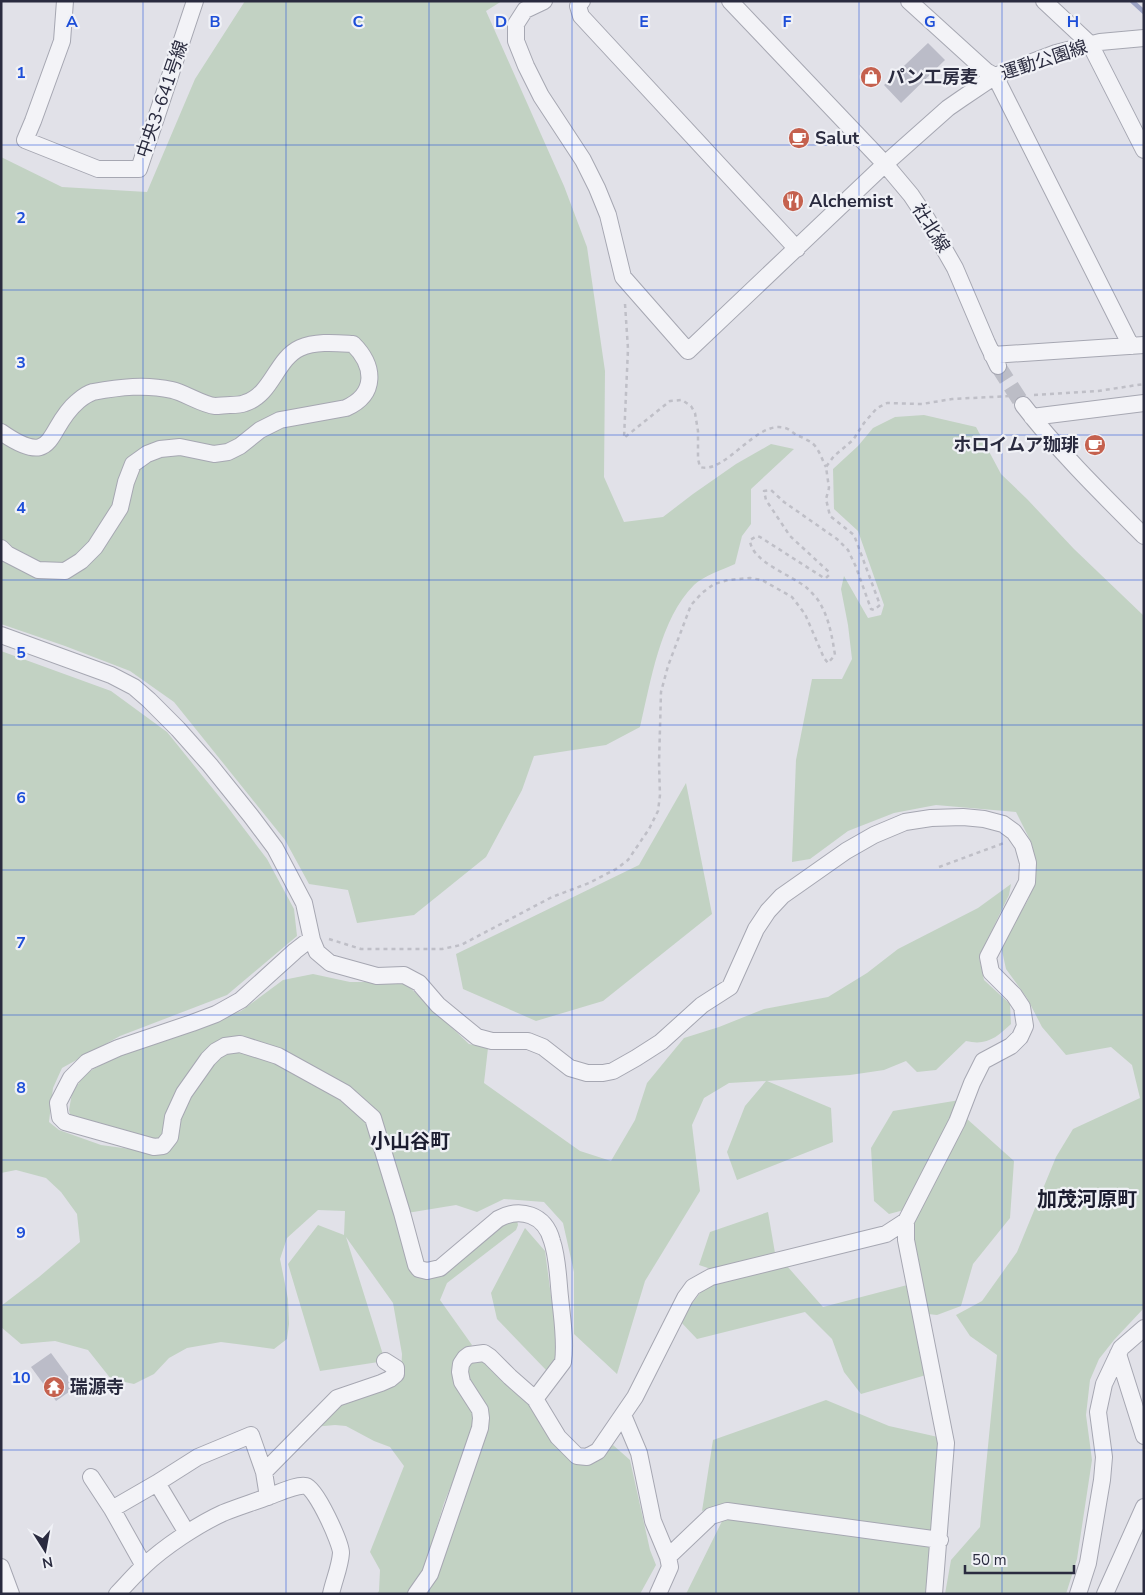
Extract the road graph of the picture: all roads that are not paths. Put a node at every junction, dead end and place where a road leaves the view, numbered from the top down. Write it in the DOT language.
graph roads {
  1 [pos="66,1"];
  2 [pos="195,1"];
  3 [pos="544,1"];
  4 [pos="730,1"];
  5 [pos="909,1"];
  6 [pos="1044,1"];
  7 [pos="575,3"];
  8 [pos="1144,38"];
  9 [pos="1090,44"];
  10 [pos="995,76"];
  11 [pos="1144,150"];
  12 [pos="885,164"];
  13 [pos="797,249"];
  14 [pos="1138,346"];
  15 [pos="1144,403"];
  16 [pos="1,432"];
  17 [pos="1144,536"];
  18 [pos="1,548"];
  19 [pos="1,635"];
  20 [pos="312,940"];
  21 [pos="906,1221"];
  22 [pos="1144,1328"];
  23 [pos="1118,1354"];
  24 [pos="385,1360"];
  25 [pos="535,1399"];
  26 [pos="623,1415"];
  27 [pos="1144,1436"];
  28 [pos="264,1472"];
  29 [pos="91,1477"];
  30 [pos="157,1483"];
  31 [pos="268,1497"];
  32 [pos="1144,1507"];
  33 [pos="112,1509"];
  34 [pos="187,1533"];
  35 [pos="940,1540"];
  36 [pos="668,1556"];
  37 [pos="144,1566"];
  38 [pos="1,1567"];
  39 [pos="11,1594"];
  40 [pos="117,1594"];
  41 [pos="331,1594"];
  42 [pos="416,1594"];
  43 [pos="658,1594"];
  44 [pos="934,1594"];
  45 [pos="1078,1594"];
  46 [pos="1105,1594"];
  1 -- 2 [label="street, 中央3-641号線"];
  3 -- 13 [label="street, 運動公園線"];
  4 -- 12 [label="street, 社北線"];
  5 -- 10 [label="street"];
  6 -- 9 [label="street"];
  7 -- 13 [label="street"];
  8 -- 9 [label="street, 運動公園線"];
  9 -- 10 [label="street, 運動公園線"];
  9 -- 11 [label="street"];
  10 -- 12 [label="street, 運動公園線"];
  10 -- 14 [label="street"];
  12 -- 13 [label="street, 運動公園線"];
  12 -- 14 [label="street, 社北線"];
  15 -- 17 [label="street"];
  16 -- 18 [label="street"];
  19 -- 20 [label="street"];
  20 -- 21 [label="street"];
  20 -- 25 [label="street"];
  21 -- 26 [label="street"];
  21 -- 35 [label="street"];
  22 -- 23 [label="street"];
  23 -- 27 [label="street"];
  23 -- 45 [label="street"];
  24 -- 28 [label="street"];
  25 -- 26 [label="street"];
  25 -- 42 [label="street"];
  26 -- 36 [label="street"];
  28 -- 30 [label="street"];
  28 -- 31 [label="street"];
  29 -- 33 [label="street"];
  30 -- 33 [label="street"];
  30 -- 34 [label="street"];
  31 -- 34 [label="street"];
  31 -- 41 [label="street"];
  32 -- 46 [label="street"];
  33 -- 37 [label="street"];
  34 -- 37 [label="street"];
  35 -- 36 [label="street"];
  35 -- 44 [label="street"];
  36 -- 43 [label="street"];
  37 -- 40 [label="street"];
  38 -- 39 [label="street"];
}
